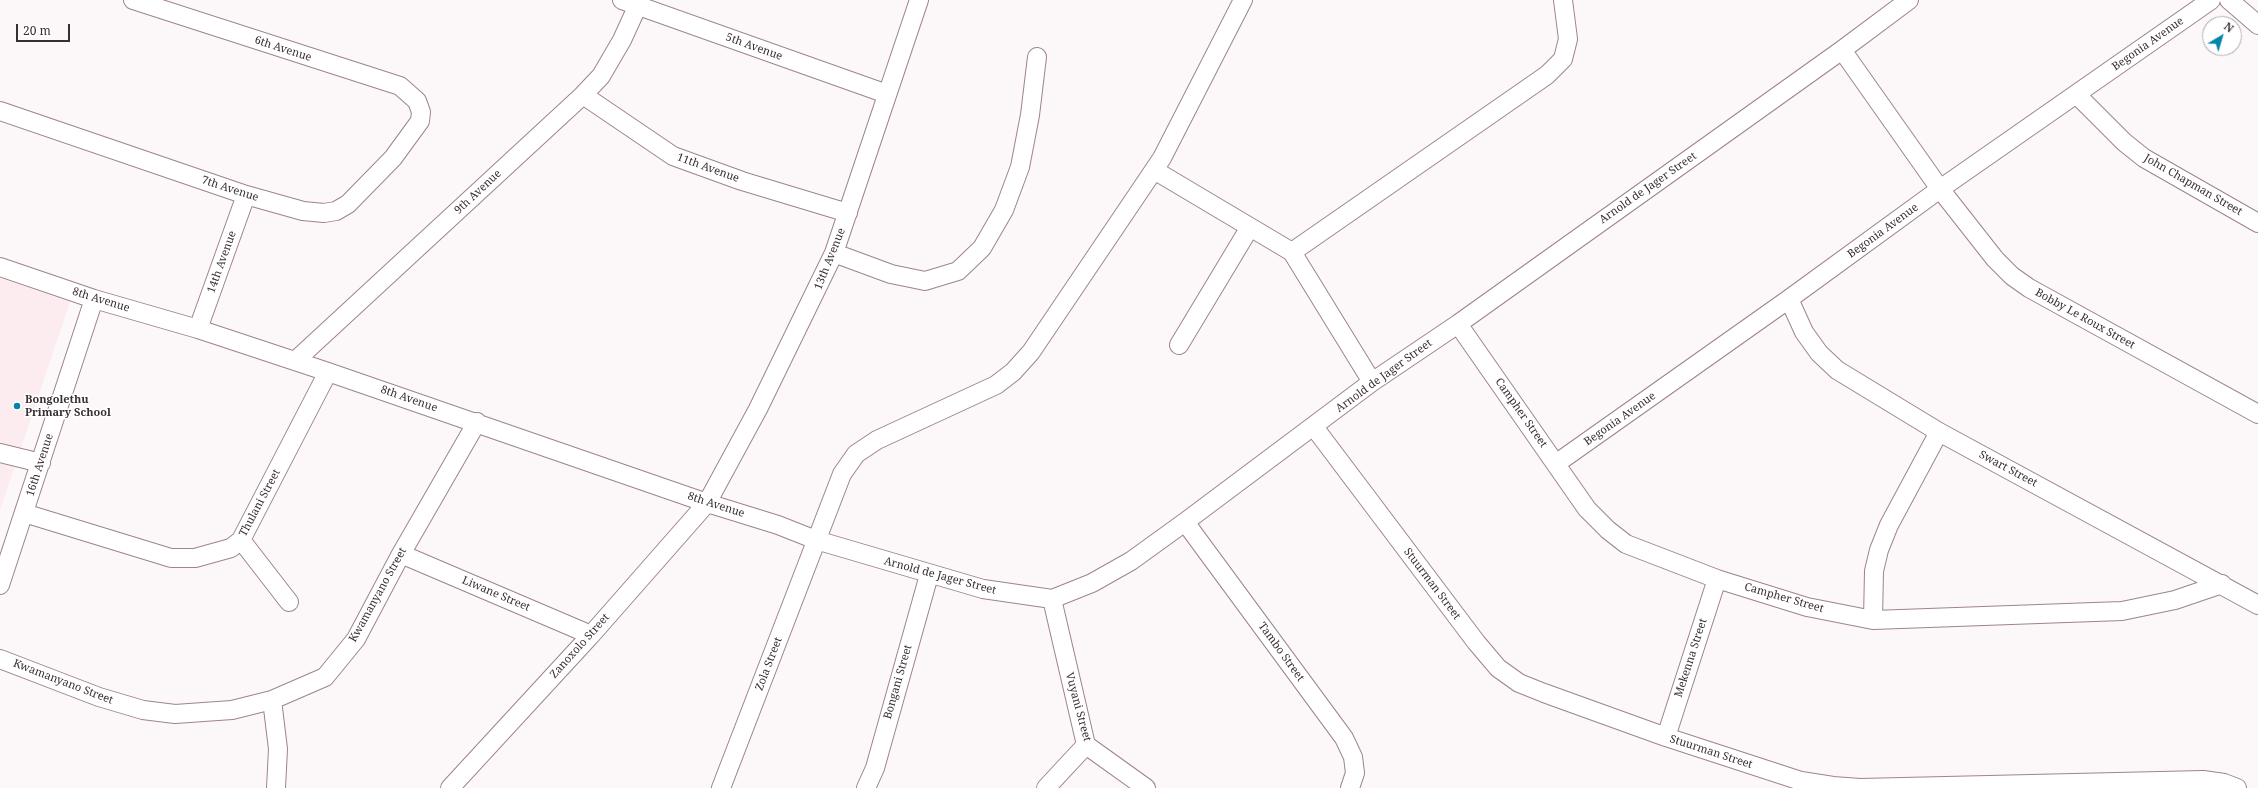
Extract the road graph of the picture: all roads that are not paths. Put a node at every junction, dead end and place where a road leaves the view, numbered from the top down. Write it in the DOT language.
graph roads {
  1 [pos="133,0"];
  2 [pos="919,0"];
  3 [pos="1243,0"];
  4 [pos="1563,0"];
  5 [pos="1909,0"];
  6 [pos="2211,0"];
  7 [pos="2229,0"];
  8 [pos="630,3"];
  9 [pos="2258,25"];
  10 [pos="1842,50"];
  11 [pos="1037,57"];
  12 [pos="887,94"];
  13 [pos="583,95"];
  14 [pos="2077,95"];
  15 [pos="0,111"];
  16 [pos="421,112"];
  17 [pos="1154,170"];
  18 [pos="1940,189"];
  19 [pos="246,195"];
  20 [pos="848,213"];
  21 [pos="2258,222"];
  22 [pos="1250,227"];
  23 [pos="1292,252"];
  24 [pos="834,254"];
  25 [pos="0,267"];
  26 [pos="94,299"];
  27 [pos="1789,300"];
  28 [pos="1458,324"];
  29 [pos="198,329"];
  30 [pos="1179,345"];
  31 [pos="296,361"];
  32 [pos="328,372"];
  33 [pos="1372,382"];
  34 [pos="2258,414"];
  35 [pos="477,422"];
  36 [pos="1314,427"];
  37 [pos="1939,432"];
  38 [pos="0,453"];
  39 [pos="41,463"];
  40 [pos="1557,463"];
  41 [pos="707,503"];
  42 [pos="24,513"];
  43 [pos="1186,522"];
  44 [pos="241,540"];
  45 [pos="816,540"];
  46 [pos="401,554"];
  47 [pos="928,575"];
  48 [pos="1717,579"];
  49 [pos="2222,584"];
  50 [pos="0,585"];
  51 [pos="1052,599"];
  52 [pos="289,602"];
  53 [pos="2258,605"];
  54 [pos="1873,620"];
  55 [pos="591,635"];
  56 [pos="0,658"];
  57 [pos="272,700"];
  58 [pos="1666,737"];
  59 [pos="1086,745"];
  60 [pos="276,788"];
  61 [pos="450,788"];
  62 [pos="721,788"];
  63 [pos="866,788"];
  64 [pos="1046,788"];
  65 [pos="1146,788"];
  66 [pos="1350,788"];
  67 [pos="2237,788"];
  1 -- 16 [label="street, 6th Avenue"];
  2 -- 12 [label="street, 13th Avenue"];
  3 -- 17 [label="street, Zola Street"];
  4 -- 23 [label="street"];
  5 -- 10 [label="street, Arnold de Jager Street"];
  6 -- 14 [label="street, Begonia Avenue"];
  7 -- 9 [label="street"];
  8 -- 12 [label="street, 5th Avenue"];
  8 -- 13 [label="street, 9th Avenue"];
  10 -- 18 [label="street, Bobby Le Roux Street"];
  10 -- 28 [label="street, Arnold de Jager Street"];
  11 -- 24 [label="street"];
  12 -- 20 [label="street, 13th Avenue"];
  13 -- 20 [label="street, 11th Avenue"];
  13 -- 31 [label="street, 9th Avenue"];
  14 -- 18 [label="street, Begonia Avenue"];
  14 -- 21 [label="street, John Chapman Street"];
  15 -- 19 [label="street, 7th Avenue"];
  16 -- 19 [label="street, 7th Avenue"];
  17 -- 22 [label="street"];
  17 -- 45 [label="street, Zola Street"];
  18 -- 27 [label="street, Begonia Avenue"];
  18 -- 34 [label="street, Bobby Le Roux Street"];
  19 -- 29 [label="street, 14th Avenue"];
  20 -- 24 [label="street, 13th Avenue"];
  22 -- 23 [label="street"];
  22 -- 30 [label="street"];
  23 -- 33 [label="street"];
  24 -- 41 [label="street, 13th Avenue"];
  25 -- 26 [label="street, 8th Avenue"];
  26 -- 29 [label="street, 8th Avenue"];
  26 -- 39 [label="street, 16th Avenue"];
  27 -- 37 [label="street, Swart Street"];
  27 -- 40 [label="street, Begonia Avenue"];
  28 -- 33 [label="street, Arnold de Jager Street"];
  28 -- 40 [label="street, Campher Street"];
  29 -- 31 [label="street, 8th Avenue"];
  31 -- 32 [label="street, 8th Avenue"];
  32 -- 35 [label="street, 8th Avenue"];
  32 -- 44 [label="street, Thulani Street"];
  33 -- 36 [label="street, Arnold de Jager Street"];
  35 -- 41 [label="street, 8th Avenue"];
  35 -- 46 [label="street, Kwamanyano Street"];
  36 -- 43 [label="street, Arnold de Jager Street"];
  36 -- 58 [label="street, Stuurman Street"];
  37 -- 49 [label="street, Swart Street"];
  37 -- 54 [label="street"];
  38 -- 39 [label="street"];
  39 -- 42 [label="street, 16th Avenue"];
  40 -- 48 [label="street, Campher Street"];
  41 -- 45 [label="street, 8th Avenue"];
  41 -- 55 [label="street, Zanoxolo Street"];
  42 -- 44 [label="street, Thulani Street"];
  42 -- 50 [label="street, 16th Avenue"];
  43 -- 51 [label="street, Arnold de Jager Street"];
  43 -- 66 [label="street, Tambo Street"];
  44 -- 52 [label="street"];
  45 -- 47 [label="street, Arnold de Jager Street"];
  45 -- 62 [label="street, Zola Street"];
  46 -- 55 [label="street, Liwane Street"];
  46 -- 57 [label="street, Kwamanyano Street"];
  47 -- 51 [label="street, Arnold de Jager Street"];
  47 -- 63 [label="street, Bongani Street"];
  48 -- 54 [label="street, Campher Street"];
  48 -- 58 [label="street, Mekenna Street"];
  49 -- 53 [label="street, Swart Street"];
  49 -- 54 [label="street, Campher Street"];
  51 -- 59 [label="street, Vuyani Street"];
  55 -- 61 [label="street, Zanoxolo Street"];
  56 -- 57 [label="street, Kwamanyano Street"];
  57 -- 60 [label="street"];
  58 -- 67 [label="street, Stuurman Street"];
  59 -- 64 [label="street"];
  59 -- 65 [label="street, Vuyani Street"];
}
